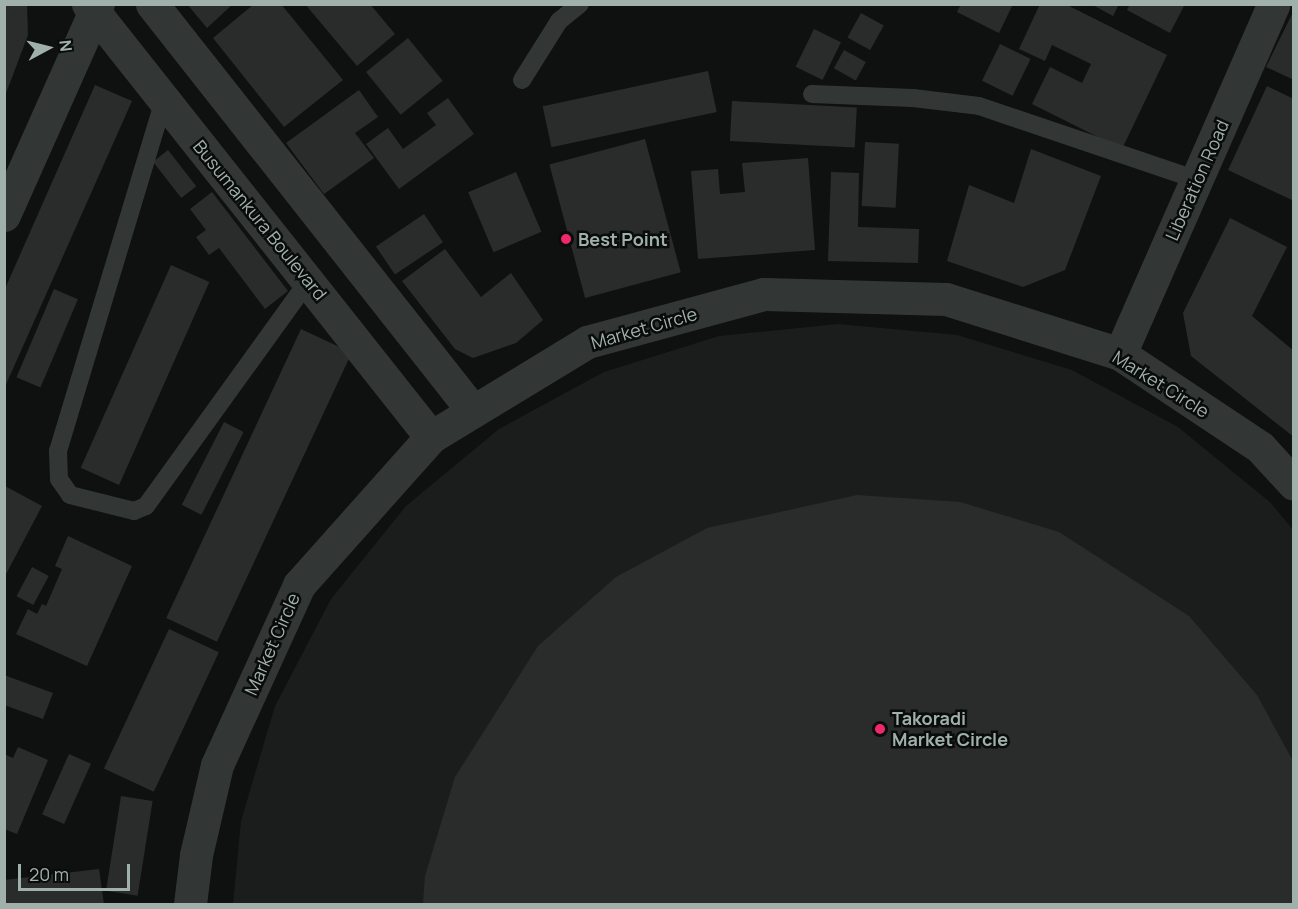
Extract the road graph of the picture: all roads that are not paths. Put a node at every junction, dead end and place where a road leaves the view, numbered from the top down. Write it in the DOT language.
graph roads {
  1 [pos="152,4"];
  2 [pos="580,4"];
  3 [pos="1274,4"];
  4 [pos="94,7"];
  5 [pos="522,80"];
  6 [pos="812,94"];
  7 [pos="164,100"];
  8 [pos="1197,180"];
  9 [pos="4,215"];
  10 [pos="308,281"];
  11 [pos="1120,354"];
  12 [pos="473,411"];
  13 [pos="431,436"];
  14 [pos="1293,484"];
  15 [pos="190,904"];
  1 -- 12 [label="street"];
  2 -- 5 [label="lane"];
  3 -- 8 [label="street, Liberation Road"];
  4 -- 7 [label="street, Busumankura Boulevard"];
  4 -- 9 [label="street"];
  6 -- 8 [label="lane"];
  7 -- 10 [label="street, Busumankura Boulevard"];
  7 -- 10 [label="lane"];
  8 -- 11 [label="street, Liberation Road"];
  10 -- 13 [label="street, Busumankura Boulevard"];
  11 -- 12 [label="street, Market Circle"];
  11 -- 14 [label="street, Market Circle"];
  12 -- 13 [label="street, Market Circle"];
  13 -- 15 [label="street, Market Circle"];
}
